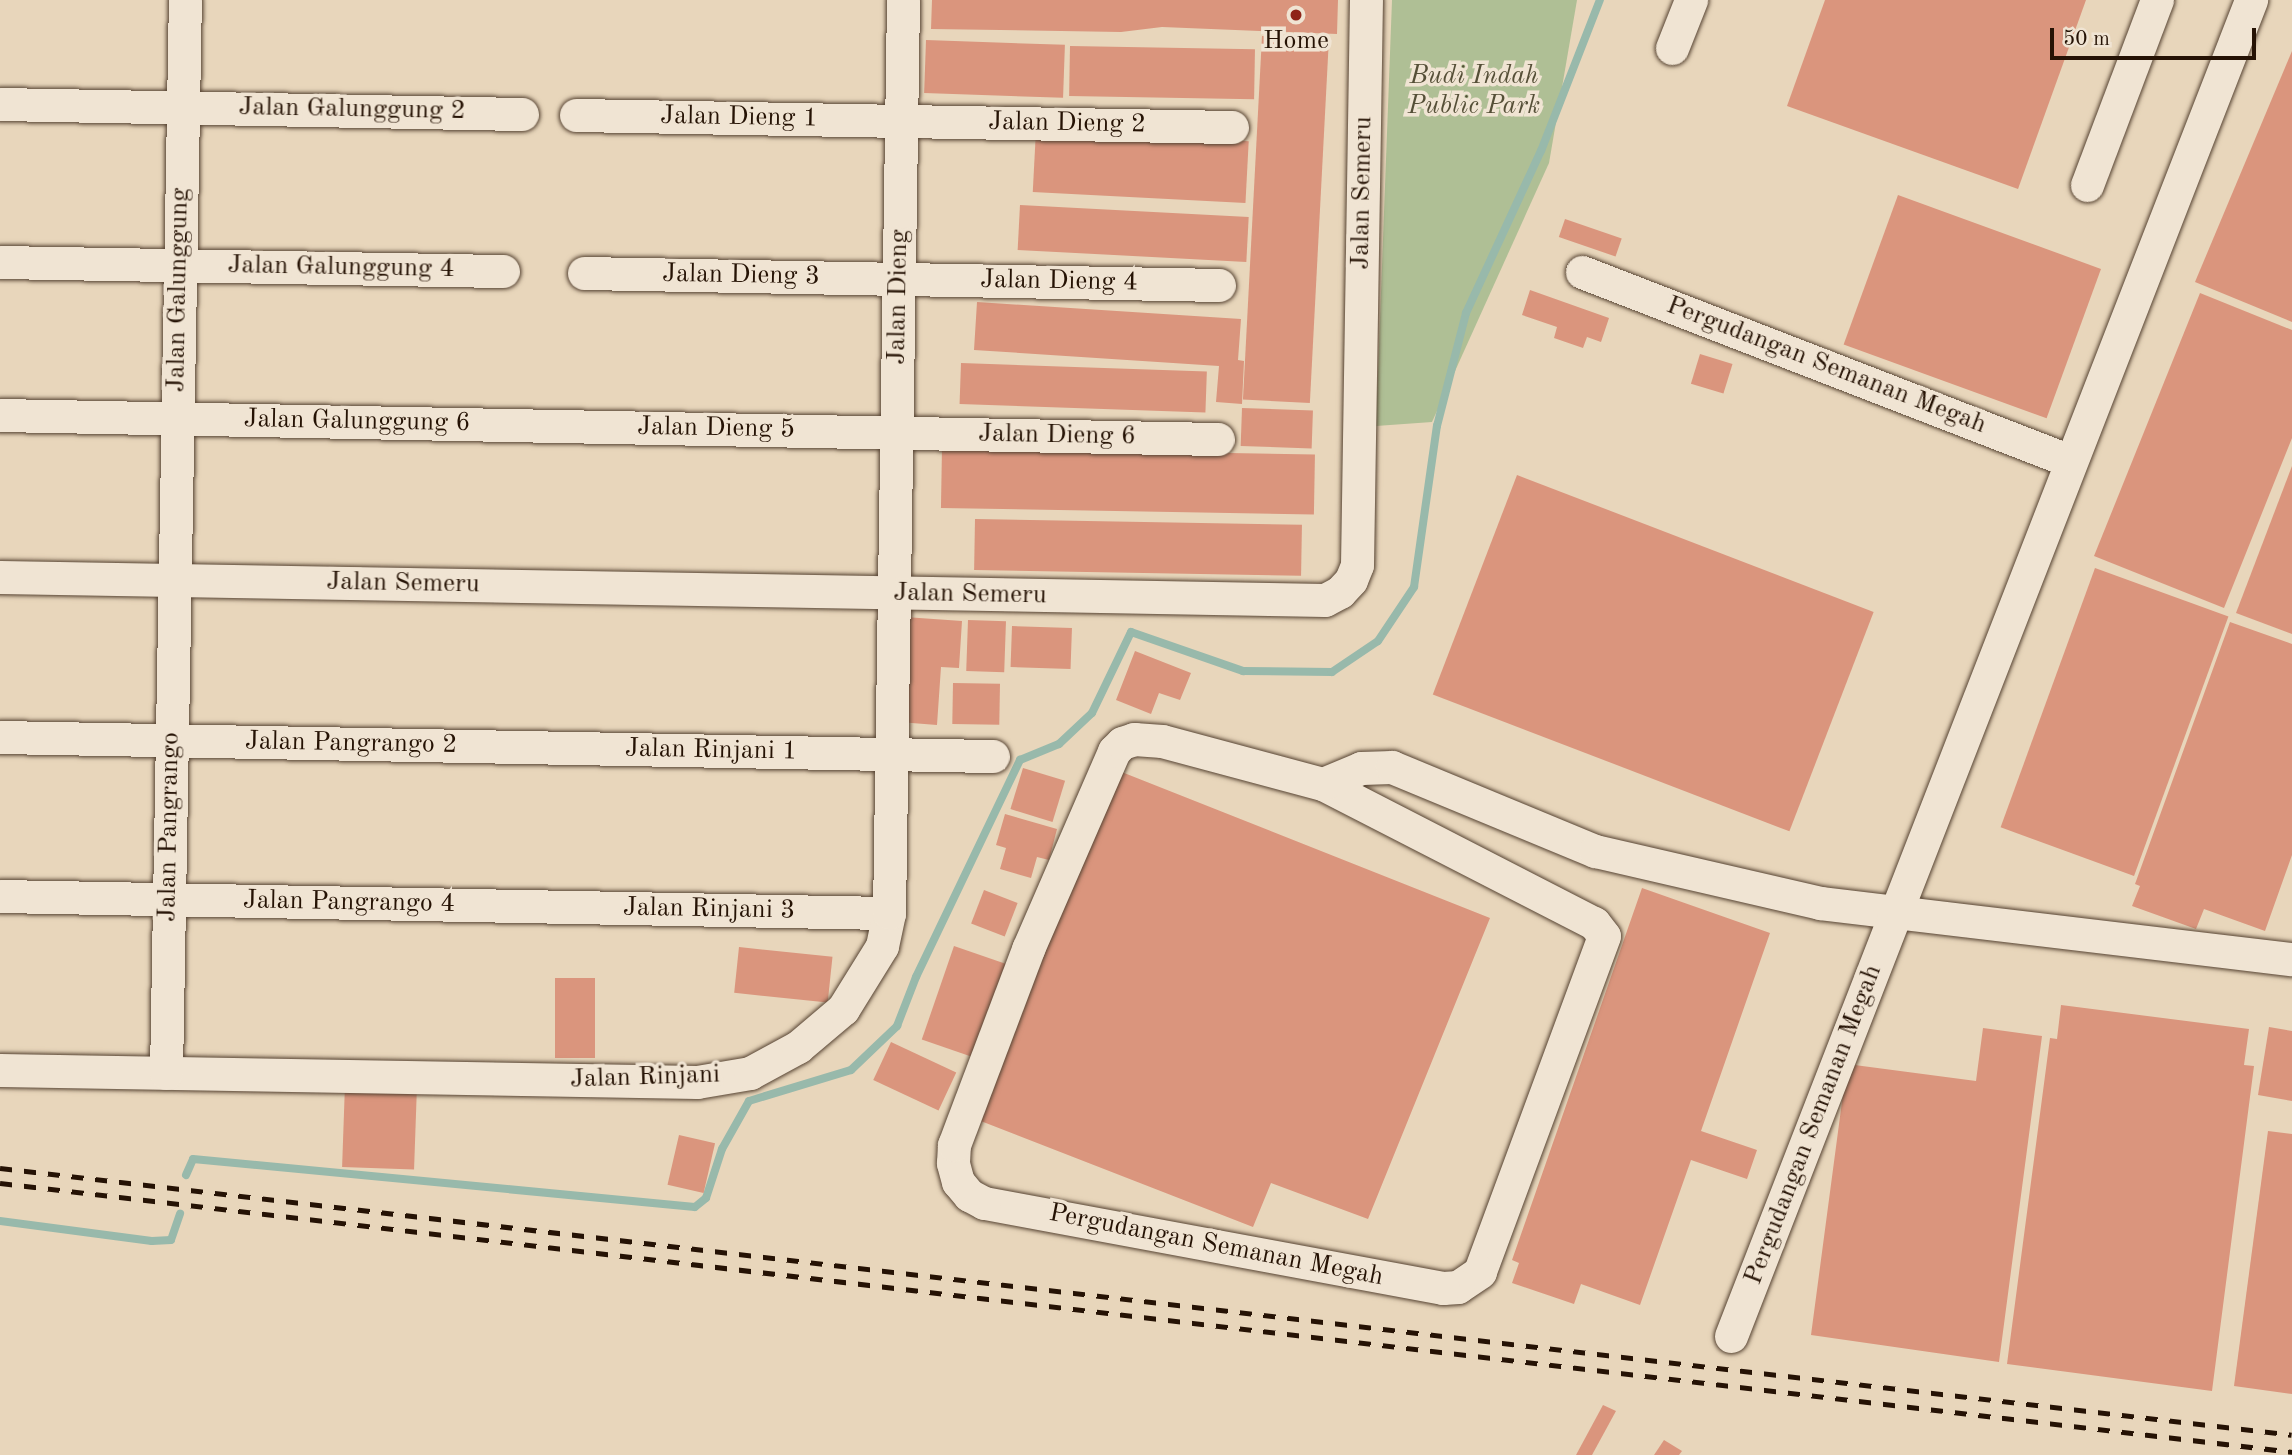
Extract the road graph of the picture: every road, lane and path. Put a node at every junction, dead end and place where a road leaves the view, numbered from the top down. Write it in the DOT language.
graph roads {
  1 [pos="185,0"];
  2 [pos="903,0"];
  3 [pos="1366,0"];
  4 [pos="1691,0"];
  5 [pos="2157,0"];
  6 [pos="2251,0"];
  7 [pos="1672,48"];
  8 [pos="0,104"];
  9 [pos="182,107"];
  10 [pos="522,114"];
  11 [pos="576,115"];
  12 [pos="902,121"];
  13 [pos="1232,127"];
  14 [pos="2087,185"];
  15 [pos="0,262"];
  16 [pos="180,265"];
  17 [pos="503,271"];
  18 [pos="1582,272"];
  19 [pos="584,273"];
  20 [pos="899,279"];
  21 [pos="1219,285"];
  22 [pos="0,415"];
  23 [pos="177,419"];
  24 [pos="536,426"];
  25 [pos="897,433"];
  26 [pos="1218,439"];
  27 [pos="2070,461"];
  28 [pos="0,577"];
  29 [pos="174,580"];
  30 [pos="894,593"];
  31 [pos="0,737"];
  32 [pos="171,740"];
  33 [pos="531,747"];
  34 [pos="891,754"];
  35 [pos="993,756"];
  36 [pos="1323,784"];
  37 [pos="0,896"];
  38 [pos="169,900"];
  39 [pos="529,906"];
  40 [pos="889,913"];
  41 [pos="1896,913"];
  42 [pos="2292,959"];
  43 [pos="0,1070"];
  44 [pos="166,1073"];
  45 [pos="1731,1336"];
  1 -- 9 [label="street, Jalan Galunggung"];
  2 -- 12 [label="street, Jalan Dieng"];
  3 -- 30 [label="street, Jalan Semeru"];
  4 -- 7 [label="street"];
  5 -- 14 [label="street"];
  6 -- 27 [label="street, Pergudangan Semanan Megah"];
  8 -- 9 [label="street, Jalan Galunggung 2"];
  9 -- 10 [label="street, Jalan Galunggung 2"];
  9 -- 16 [label="street, Jalan Galunggung"];
  11 -- 12 [label="street, Jalan Dieng 1"];
  12 -- 13 [label="street, Jalan Dieng 2"];
  12 -- 20 [label="street, Jalan Dieng"];
  15 -- 16 [label="street, Jalan Galunggung 4"];
  16 -- 17 [label="street, Jalan Galunggung 4"];
  16 -- 23 [label="street, Jalan Galunggung"];
  18 -- 27 [label="street, Pergudangan Semanan Megah"];
  19 -- 20 [label="street, Jalan Dieng 3"];
  20 -- 21 [label="street, Jalan Dieng 4"];
  20 -- 25 [label="street, Jalan Dieng"];
  22 -- 23 [label="street, Jalan Galunggung 6"];
  23 -- 24 [label="street, Jalan Galunggung 6"];
  23 -- 29 [label="street, Jalan Galunggung"];
  24 -- 25 [label="street, Jalan Dieng 5"];
  25 -- 26 [label="street, Jalan Dieng 6"];
  25 -- 30 [label="street, Jalan Dieng"];
  27 -- 41 [label="street, Pergudangan Semanan Megah"];
  28 -- 29 [label="street, Jalan Semeru"];
  29 -- 30 [label="street, Jalan Semeru"];
  29 -- 32 [label="street, Jalan Pangrango"];
  30 -- 34 [label="street, Jalan Rinjani"];
  31 -- 32 [label="street, Jalan Pangrango 2"];
  32 -- 33 [label="street, Jalan Pangrango 2"];
  32 -- 38 [label="street, Jalan Pangrango"];
  33 -- 34 [label="street, Jalan Rinjani 1"];
  34 -- 35 [label="street, Jalan Rinjani 1"];
  34 -- 40 [label="street, Jalan Rinjani"];
  36 -- 36 [label="street, Pergudangan Semanan Megah"];
  36 -- 41 [label="street"];
  37 -- 38 [label="street, Jalan Pangrango 4"];
  38 -- 39 [label="street, Jalan Pangrango 4"];
  38 -- 44 [label="street, Jalan Pangrango"];
  39 -- 40 [label="street, Jalan Rinjani 3"];
  40 -- 44 [label="street, Jalan Rinjani"];
  41 -- 42 [label="street"];
  41 -- 45 [label="street, Pergudangan Semanan Megah"];
  43 -- 44 [label="street, Jalan Rinjani"];
}
